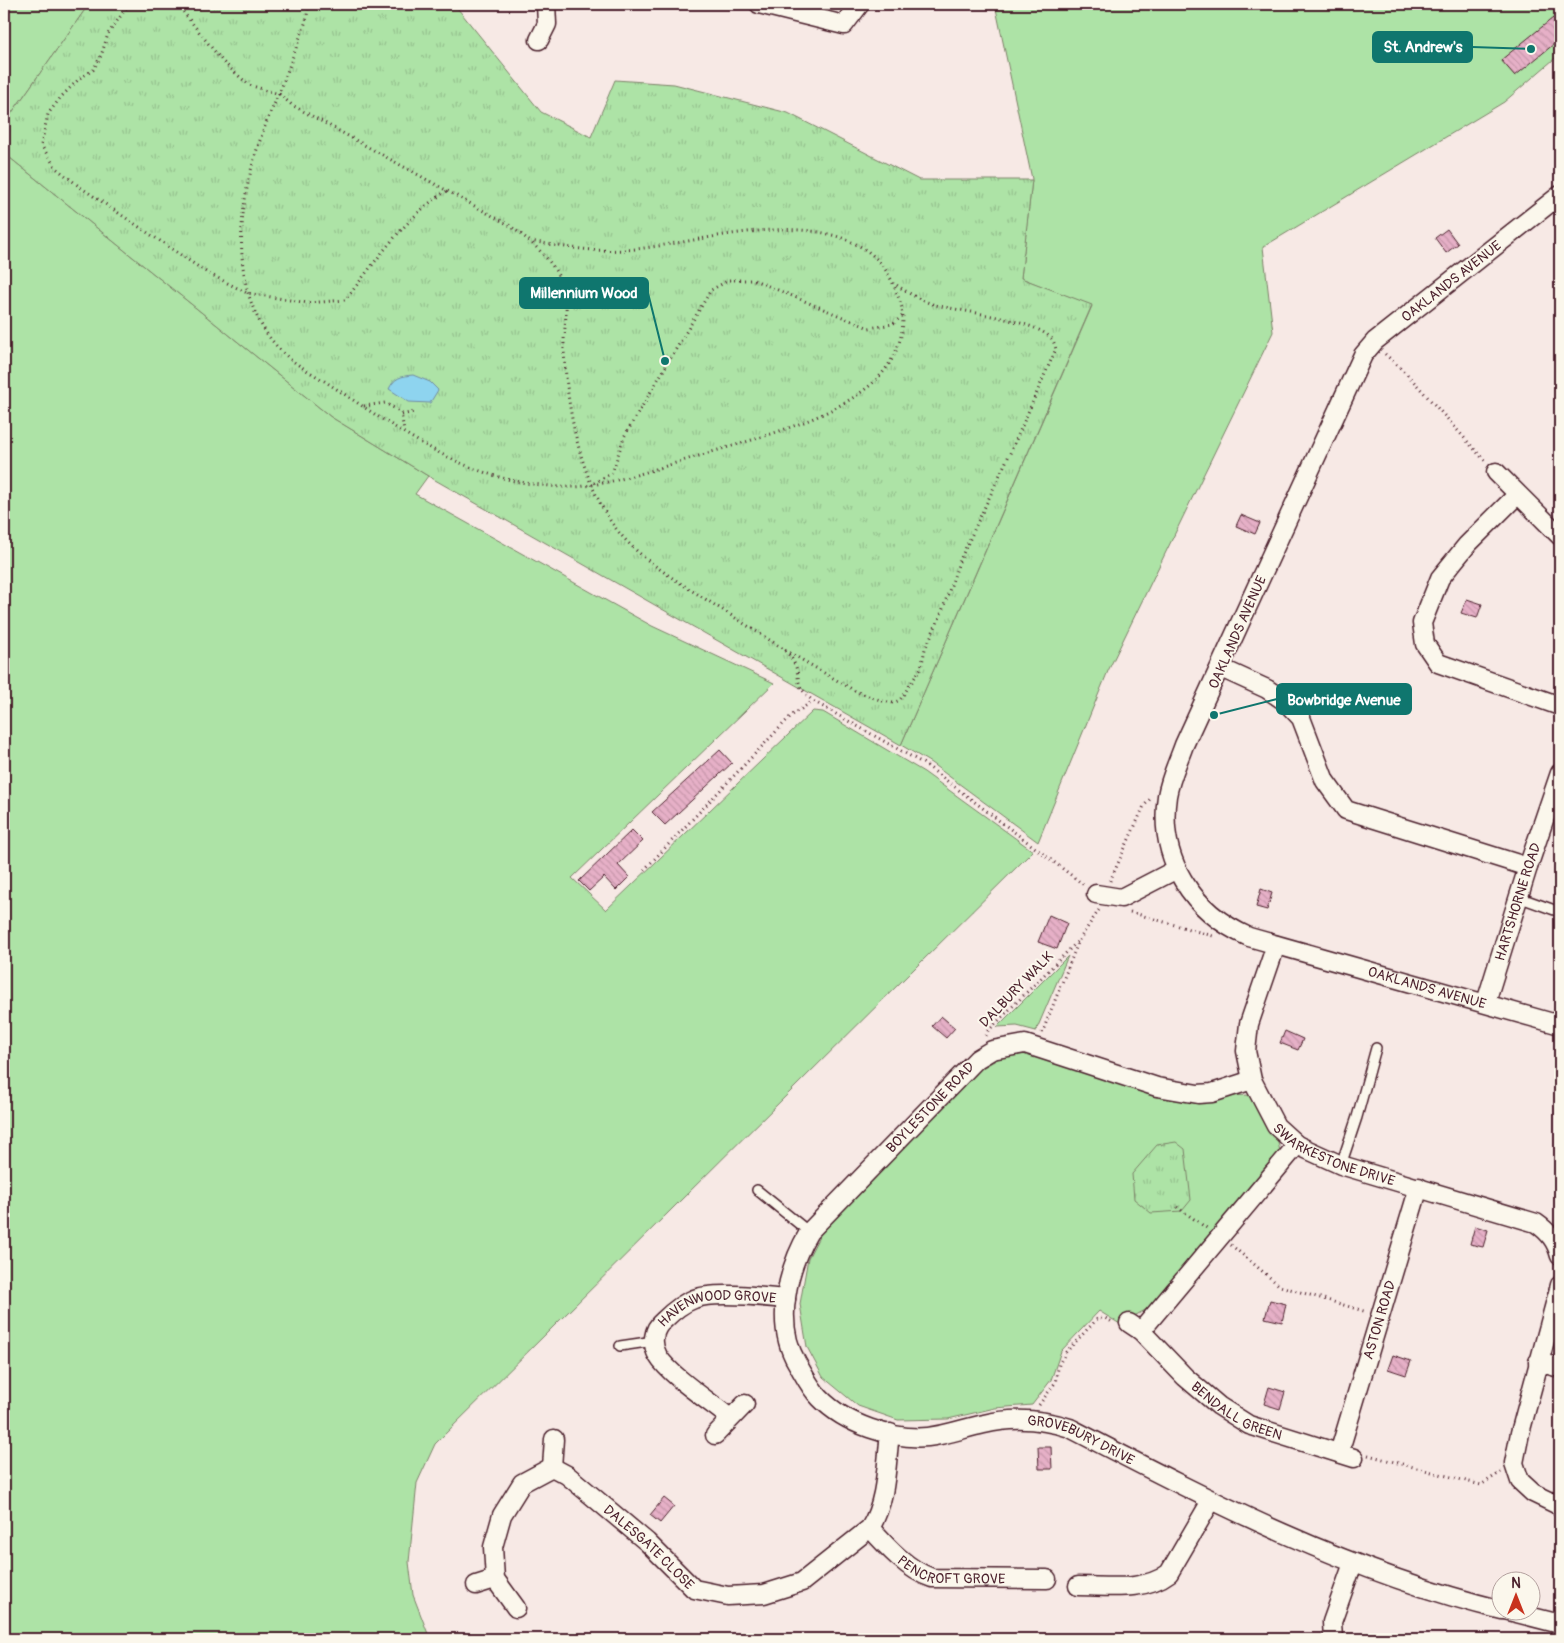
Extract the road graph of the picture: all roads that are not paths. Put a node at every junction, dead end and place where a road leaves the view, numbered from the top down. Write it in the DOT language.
graph roads {
  1 [pos="759,4"];
  2 [pos="860,4"];
  3 [pos="550,8"];
  4 [pos="539,40"];
  5 [pos="1560,195"];
  6 [pos="1496,472"];
  7 [pos="1517,495"];
  8 [pos="1560,536"];
  9 [pos="1221,668"];
  10 [pos="1560,706"];
  11 [pos="1560,772"];
  12 [pos="1528,867"];
  13 [pos="1177,869"];
  14 [pos="1100,896"];
  15 [pos="1518,897"];
  16 [pos="1560,912"];
  17 [pos="1276,945"];
  18 [pos="1486,1002"];
  19 [pos="1560,1025"];
  20 [pos="1376,1048"];
  21 [pos="1252,1080"];
  22 [pos="1297,1144"];
  23 [pos="1341,1165"];
  24 [pos="1419,1187"];
  25 [pos="757,1190"];
  26 [pos="809,1232"];
  27 [pos="1560,1256"];
  28 [pos="1560,1285"];
  29 [pos="786,1298"];
  30 [pos="654,1341"];
  31 [pos="620,1346"];
  32 [pos="1538,1362"];
  33 [pos="1560,1368"];
  34 [pos="745,1404"];
  35 [pos="730,1418"];
  36 [pos="890,1433"];
  37 [pos="715,1435"];
  38 [pos="554,1439"];
  39 [pos="1347,1456"];
  40 [pos="552,1467"];
  41 [pos="1211,1501"];
  42 [pos="1560,1506"];
  43 [pos="870,1528"];
  44 [pos="1353,1563"];
  45 [pos="495,1579"];
  46 [pos="1047,1579"];
  47 [pos="476,1585"];
  48 [pos="1078,1586"];
  49 [pos="1492,1607"];
  50 [pos="516,1608"];
  51 [pos="1542,1620"];
  52 [pos="1560,1624"];
  53 [pos="1333,1639"];
  1 -- 2 [label="street"];
  3 -- 4 [label="street"];
  5 -- 9 [label="street, OAKLANDS AVENUE"];
  6 -- 7 [label="street"];
  7 -- 8 [label="street"];
  7 -- 10 [label="street"];
  9 -- 12 [label="street"];
  9 -- 13 [label="street, OAKLANDS AVENUE"];
  11 -- 12 [label="street, HARTSHORNE ROAD"];
  12 -- 15 [label="street, HARTSHORNE ROAD"];
  13 -- 14 [label="street"];
  13 -- 17 [label="street, OAKLANDS AVENUE"];
  15 -- 16 [label="lane"];
  15 -- 18 [label="street, HARTSHORNE ROAD"];
  17 -- 18 [label="street, OAKLANDS AVENUE"];
  17 -- 21 [label="street, SWARKESTONE DRIVE"];
  18 -- 19 [label="street, OAKLANDS AVENUE"];
  20 -- 23 [label="lane"];
  21 -- 22 [label="street, SWARKESTONE DRIVE"];
  21 -- 26 [label="street, BOYLESTONE ROAD"];
  22 -- 23 [label="street, SWARKESTONE DRIVE"];
  22 -- 39 [label="street, BENDALL GREEN"];
  23 -- 24 [label="street, SWARKESTONE DRIVE"];
  24 -- 27 [label="street, SWARKESTONE DRIVE"];
  24 -- 39 [label="street, ASTON ROAD"];
  25 -- 26 [label="lane"];
  26 -- 29 [label="street, GROVEBURY DRIVE"];
  28 -- 32 [label="street"];
  29 -- 30 [label="street, HAVENWOOD GROVE"];
  29 -- 36 [label="street, GROVEBURY DRIVE"];
  30 -- 31 [label="lane"];
  30 -- 35 [label="street, HAVENWOOD GROVE"];
  32 -- 33 [label="street"];
  32 -- 42 [label="street"];
  34 -- 35 [label="street"];
  35 -- 37 [label="street"];
  36 -- 41 [label="street, GROVEBURY DRIVE"];
  36 -- 43 [label="street, DALESGATE CLOSE"];
  38 -- 40 [label="street"];
  40 -- 43 [label="street, DALESGATE CLOSE"];
  40 -- 45 [label="street"];
  41 -- 44 [label="street, GROVEBURY DRIVE"];
  41 -- 48 [label="street"];
  43 -- 46 [label="street, PENCROFT GROVE"];
  44 -- 49 [label="street, GROVEBURY DRIVE"];
  44 -- 53 [label="street"];
  45 -- 47 [label="street"];
  45 -- 50 [label="street"];
  51 -- 52 [label="street, GROVEBURY DRIVE"];
}
